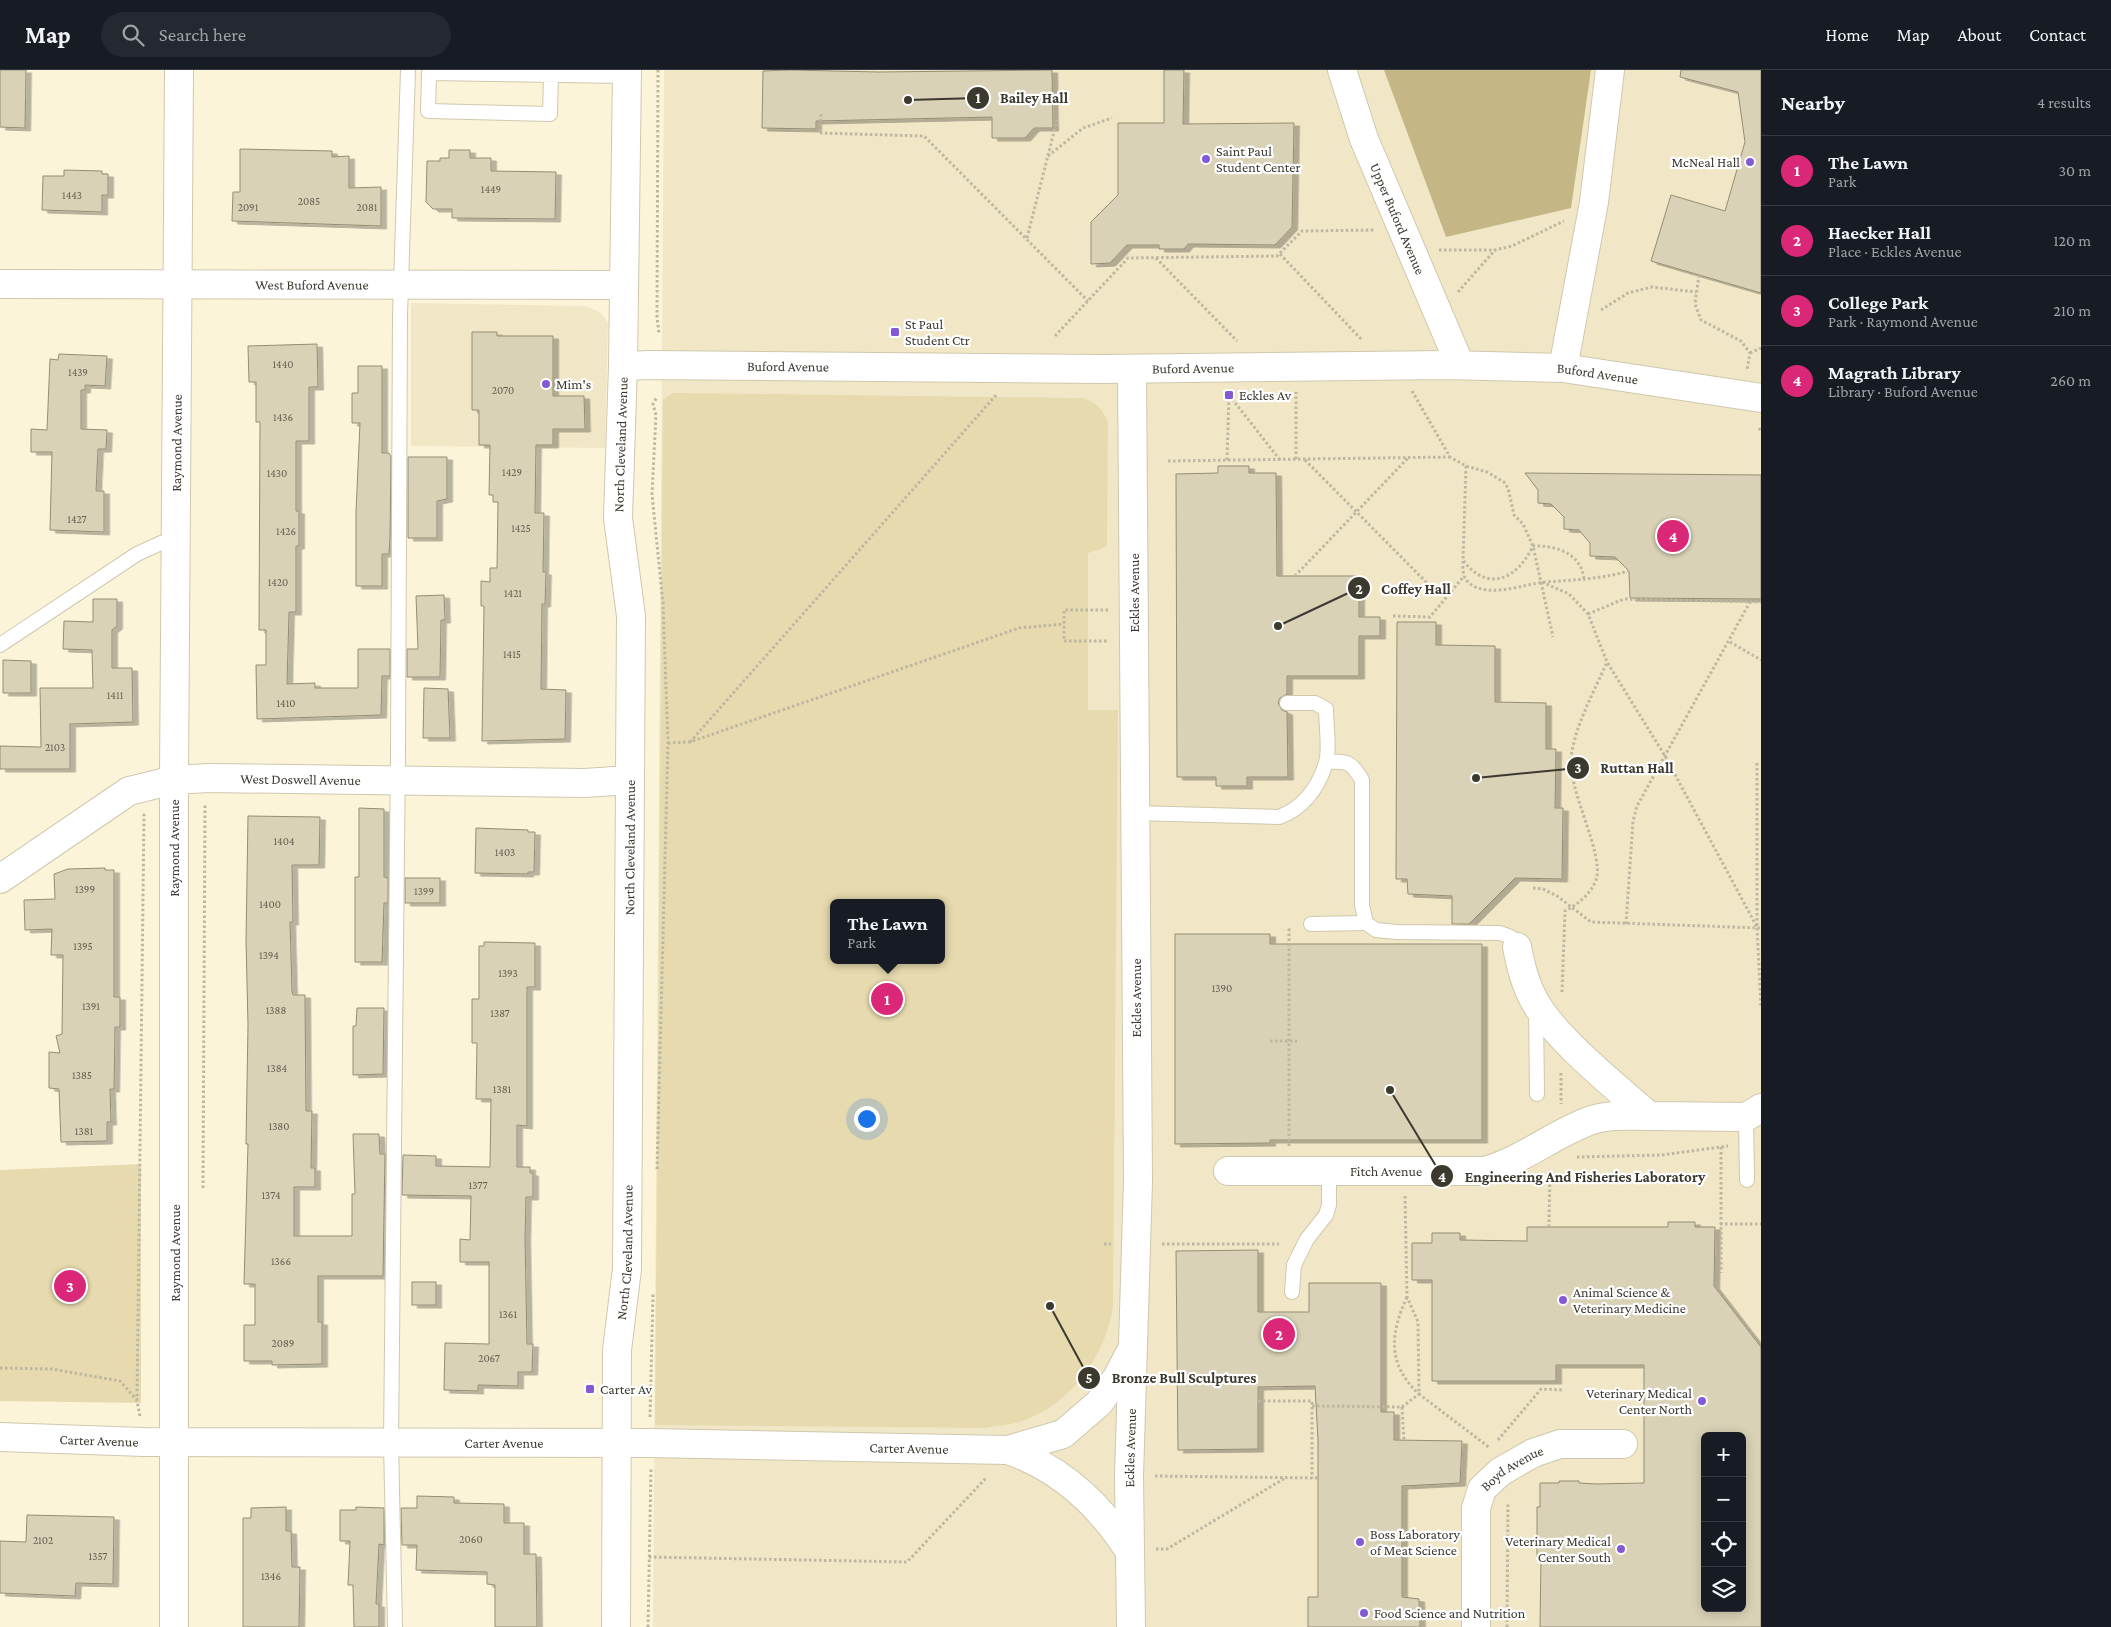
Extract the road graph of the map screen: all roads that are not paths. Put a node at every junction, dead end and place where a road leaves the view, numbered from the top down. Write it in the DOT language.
graph roads {
  1 [pos="179,70"];
  2 [pos="408,70"];
  3 [pos="1342,70"];
  4 [pos="1610,70"];
  5 [pos="627,73"];
  6 [pos="551,75"];
  7 [pos="408,111"];
  8 [pos="428,111"];
  9 [pos="400,283"];
  10 [pos="0,284"];
  11 [pos="177,285"];
  12 [pos="624,285"];
  13 [pos="1460,365"];
  14 [pos="624,366"];
  15 [pos="1562,368"];
  16 [pos="1132,369"];
  17 [pos="1761,398"];
  18 [pos="177,541"];
  19 [pos="0,645"];
  20 [pos="1287,703"];
  21 [pos="1326,762"];
  22 [pos="174,780"];
  23 [pos="628,780"];
  24 [pos="398,781"];
  25 [pos="1135,813"];
  26 [pos="0,879"];
  27 [pos="1366,923"];
  28 [pos="1311,924"];
  29 [pos="1517,947"];
  30 [pos="1536,1003"];
  31 [pos="1537,1094"];
  32 [pos="1754,1112"];
  33 [pos="1649,1116"];
  34 [pos="1228,1171"];
  35 [pos="1329,1171"];
  36 [pos="1747,1180"];
  37 [pos="1292,1292"];
  38 [pos="1133,1348"];
  39 [pos="0,1437"];
  40 [pos="175,1442"];
  41 [pos="391,1443"];
  42 [pos="617,1443"];
  43 [pos="1623,1444"];
  44 [pos="1008,1450"];
  45 [pos="1139,1549"];
  46 [pos="174,1627"];
  47 [pos="395,1627"];
  48 [pos="616,1627"];
  49 [pos="1131,1627"];
  50 [pos="1476,1627"];
  1 -- 11 [label="street, Raymond Avenue"];
  2 -- 7 [label="lane"];
  3 -- 13 [label="street, Upper Buford Avenue"];
  4 -- 15 [label="street"];
  5 -- 6 [label="lane"];
  5 -- 12 [label="street, North Cleveland Avenue"];
  6 -- 8 [label="lane"];
  6 -- 8 [label="lane"];
  7 -- 8 [label="lane"];
  7 -- 9 [label="lane"];
  9 -- 11 [label="street, West Buford Avenue"];
  9 -- 12 [label="street, West Buford Avenue"];
  9 -- 24 [label="lane"];
  10 -- 11 [label="street, West Buford Avenue"];
  11 -- 18 [label="street, Raymond Avenue"];
  12 -- 14 [label="street, North Cleveland Avenue"];
  13 -- 15 [label="street, Buford Avenue"];
  13 -- 16 [label="street, Buford Avenue"];
  14 -- 16 [label="street, Buford Avenue"];
  14 -- 23 [label="street, North Cleveland Avenue"];
  15 -- 17 [label="street, Buford Avenue"];
  16 -- 25 [label="street, Eckles Avenue"];
  18 -- 19 [label="lane"];
  18 -- 22 [label="street, Raymond Avenue"];
  20 -- 21 [label="lane"];
  21 -- 25 [label="lane"];
  21 -- 27 [label="lane"];
  22 -- 24 [label="street, West Doswell Avenue"];
  22 -- 26 [label="street, West Doswell Avenue"];
  22 -- 40 [label="street, Raymond Avenue"];
  23 -- 24 [label="street, West Doswell Avenue"];
  23 -- 42 [label="street, North Cleveland Avenue"];
  24 -- 41 [label="lane"];
  25 -- 38 [label="street, Eckles Avenue"];
  27 -- 28 [label="lane"];
  27 -- 29 [label="lane"];
  29 -- 30 [label="street"];
  30 -- 31 [label="lane"];
  30 -- 33 [label="street"];
  32 -- 33 [label="street, Fitch Avenue"];
  32 -- 36 [label="lane"];
  33 -- 35 [label="street, Fitch Avenue"];
  34 -- 35 [label="street, Fitch Avenue"];
  35 -- 37 [label="lane"];
  38 -- 44 [label="street, Carter Avenue"];
  38 -- 45 [label="street, Eckles Avenue"];
  39 -- 40 [label="street, Carter Avenue"];
  40 -- 41 [label="street, Carter Avenue"];
  40 -- 46 [label="street, Raymond Avenue"];
  41 -- 42 [label="street, Carter Avenue"];
  41 -- 47 [label="lane"];
  42 -- 44 [label="street, Carter Avenue"];
  42 -- 48 [label="street, North Cleveland Avenue"];
  43 -- 50 [label="street, Boyd Avenue"];
  44 -- 45 [label="street, Carter Avenue"];
  45 -- 49 [label="street, Eckles Avenue"];
}
